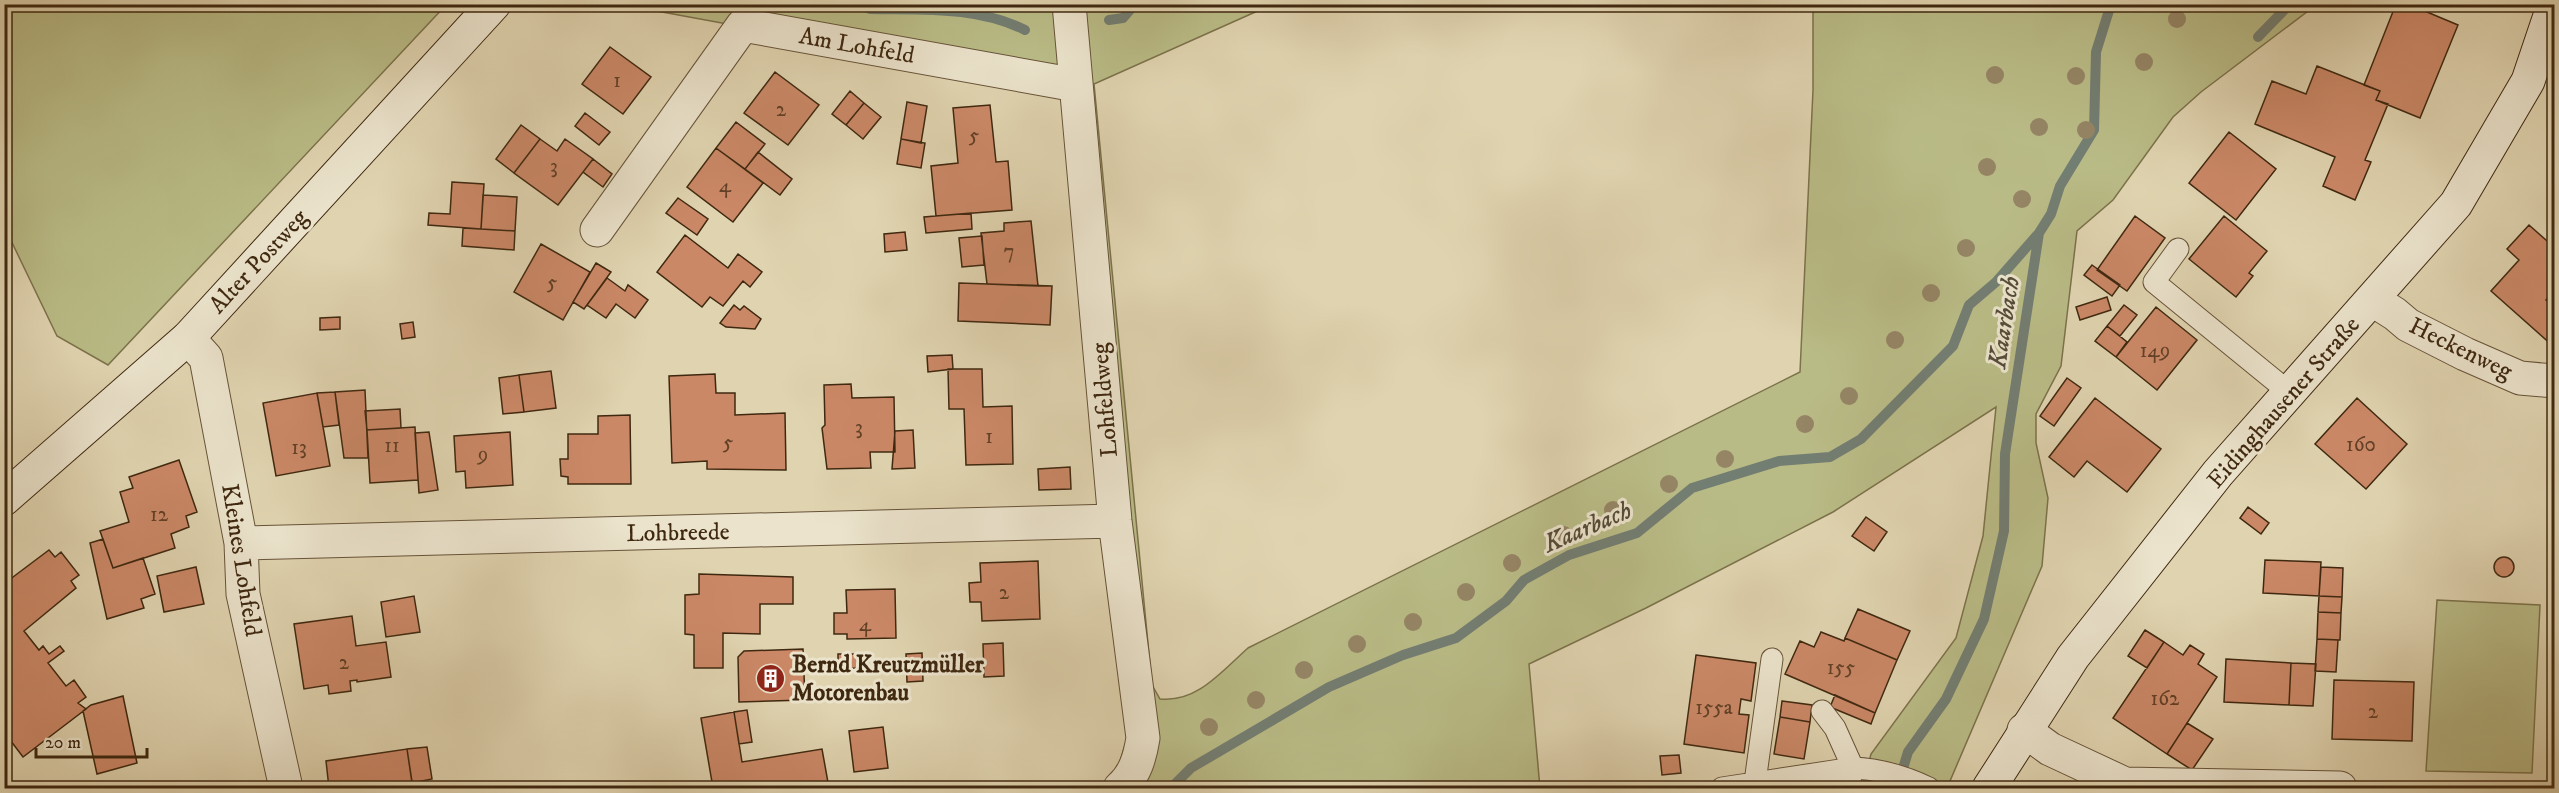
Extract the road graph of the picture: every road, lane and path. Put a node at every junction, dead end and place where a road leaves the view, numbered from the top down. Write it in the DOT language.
graph roads {
  1 [pos="494,4"];
  2 [pos="1069,4"];
  3 [pos="2554,4"];
  4 [pos="1076,85"];
  5 [pos="597,230"];
  6 [pos="2178,249"];
  7 [pos="2373,300"];
  8 [pos="188,338"];
  9 [pos="2554,381"];
  10 [pos="2290,393"];
  11 [pos="4,499"];
  12 [pos="1114,521"];
  13 [pos="241,543"];
  14 [pos="1772,658"];
  15 [pos="1822,711"];
  16 [pos="2024,730"];
  17 [pos="1861,768"];
  18 [pos="1755,782"];
  19 [pos="1921,785"];
  20 [pos="286,789"];
  21 [pos="1120,789"];
  22 [pos="1722,789"];
  23 [pos="1848,789"];
  24 [pos="1989,789"];
  25 [pos="2340,789"];
  1 -- 8 [label="street, Alter Postweg"];
  2 -- 4 [label="street, Lohfeldweg"];
  3 -- 7 [label="street, Eidinghausener Straße"];
  4 -- 5 [label="street, Am Lohfeld"];
  4 -- 12 [label="street, Lohfeldweg"];
  6 -- 10 [label="lane"];
  7 -- 9 [label="street, Heckenweg"];
  7 -- 10 [label="street, Eidinghausener Straße"];
  8 -- 11 [label="street, Alter Postweg"];
  8 -- 13 [label="street, Kleines Lohfeld"];
  10 -- 16 [label="street, Eidinghausener Straße"];
  12 -- 13 [label="street, Lohbreede"];
  12 -- 21 [label="street, Lohfeldweg"];
  13 -- 20 [label="street, Kleines Lohfeld"];
  14 -- 18 [label="lane"];
  15 -- 17 [label="lane"];
  16 -- 24 [label="street, Eidinghausener Straße"];
  16 -- 25 [label="street"];
  17 -- 18 [label="lane"];
  17 -- 19 [label="lane"];
  17 -- 23 [label="lane"];
  18 -- 22 [label="lane"];
}
